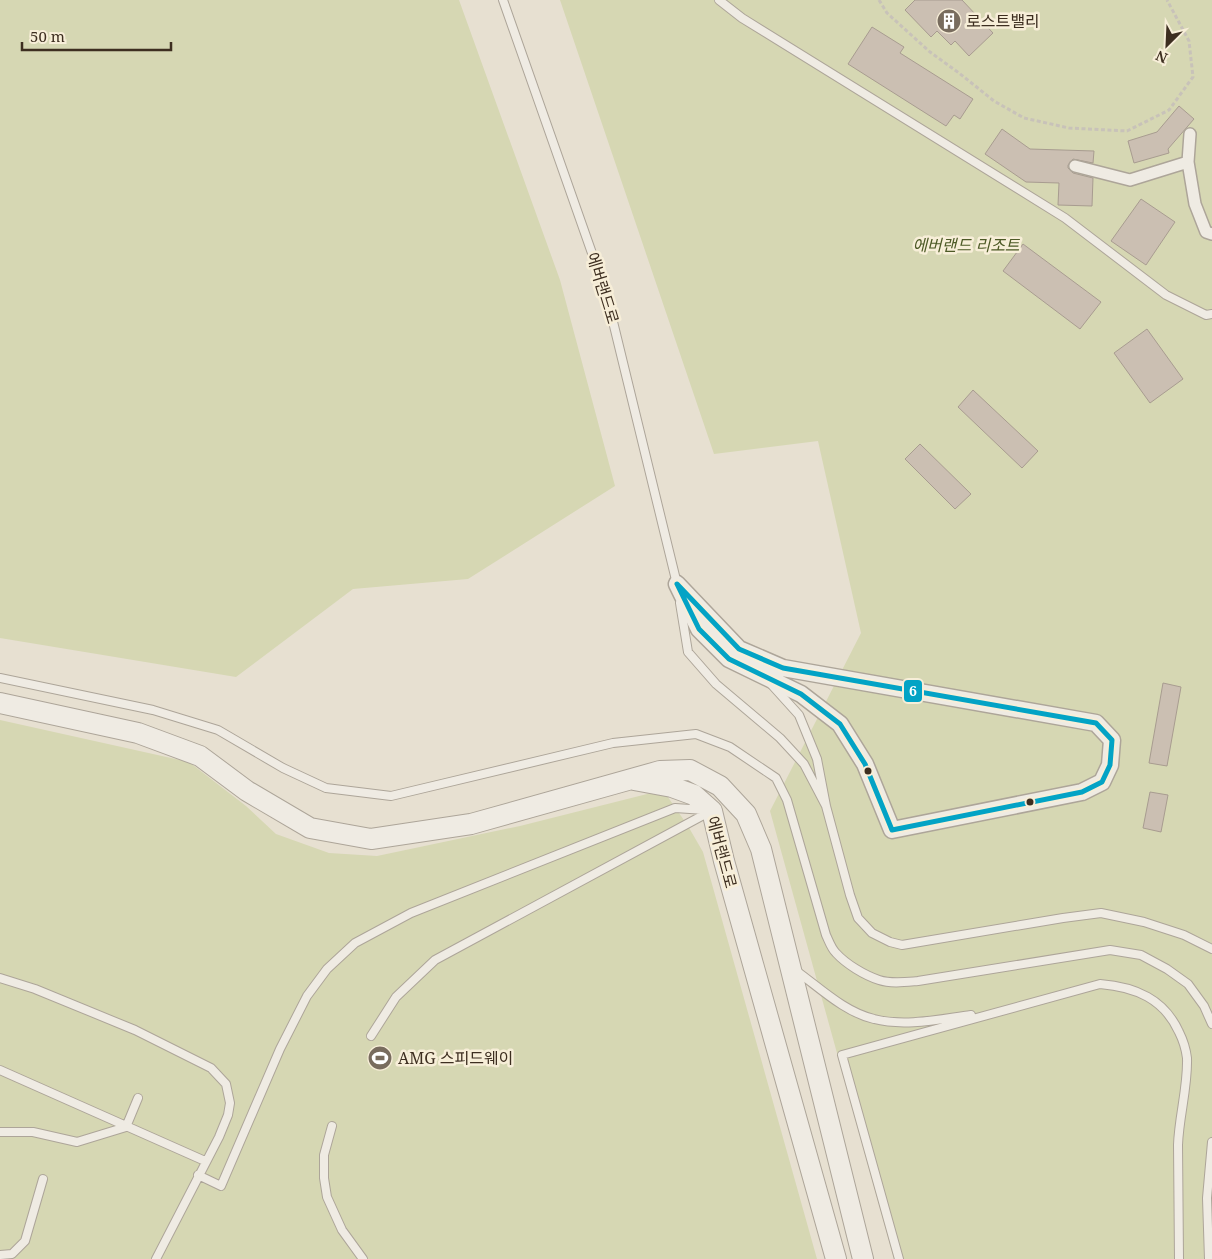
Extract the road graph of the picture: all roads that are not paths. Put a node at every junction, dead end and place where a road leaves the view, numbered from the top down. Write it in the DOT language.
graph roads {
  1 [pos="503,0"];
  2 [pos="719,0"];
  3 [pos="1190,134"];
  4 [pos="1188,162"];
  5 [pos="1075,166"];
  6 [pos="1212,234"];
  7 [pos="1212,314"];
  8 [pos="677,584"];
  9 [pos="739,649"];
  10 [pos="763,676"];
  11 [pos="0,678"];
  12 [pos="0,703"];
  13 [pos="632,779"];
  14 [pos="826,806"];
  15 [pos="712,810"];
  16 [pos="1212,949"];
  17 [pos="790,966"];
  18 [pos="0,978"];
  19 [pos="995,1013"];
  20 [pos="1212,1024"];
  21 [pos="371,1036"];
  22 [pos="0,1070"];
  23 [pos="138,1098"];
  24 [pos="332,1126"];
  25 [pos="126,1127"];
  26 [pos="0,1132"];
  27 [pos="1212,1142"];
  28 [pos="205,1161"];
  29 [pos="198,1176"];
  30 [pos="43,1179"];
  31 [pos="1207,1198"];
  32 [pos="1212,1211"];
  33 [pos="0,1255"];
  34 [pos="156,1259"];
  35 [pos="363,1259"];
  36 [pos="836,1259"];
  37 [pos="863,1259"];
  38 [pos="899,1259"];
  39 [pos="1179,1259"];
  40 [pos="1209,1259"];
  1 -- 8 [label="lane, 에버랜드로"];
  2 -- 7 [label="lane"];
  3 -- 4 [label="street"];
  4 -- 5 [label="street"];
  4 -- 6 [label="street"];
  8 -- 9 [label="street"];
  8 -- 10 [label="street"];
  8 -- 14 [label="lane, 에버랜드로"];
  9 -- 10 [label="lane"];
  9 -- 10 [label="street"];
  10 -- 14 [label="lane"];
  11 -- 20 [label="lane"];
  12 -- 13 [label="street"];
  13 -- 15 [label="street, 에버랜드로"];
  13 -- 17 [label="street, 에버랜드로"];
  14 -- 16 [label="lane"];
  15 -- 21 [label="lane"];
  15 -- 29 [label="lane"];
  15 -- 36 [label="street, 에버랜드로"];
  17 -- 19 [label="lane"];
  17 -- 37 [label="street, 에버랜드로"];
  18 -- 28 [label="lane"];
  19 -- 38 [label="lane"];
  19 -- 39 [label="lane"];
  22 -- 25 [label="lane"];
  23 -- 25 [label="lane"];
  24 -- 35 [label="lane"];
  25 -- 26 [label="lane"];
  25 -- 28 [label="lane"];
  27 -- 31 [label="lane"];
  28 -- 29 [label="lane"];
  29 -- 34 [label="lane"];
  30 -- 33 [label="lane"];
  31 -- 32 [label="lane"];
  31 -- 40 [label="lane"];
}
